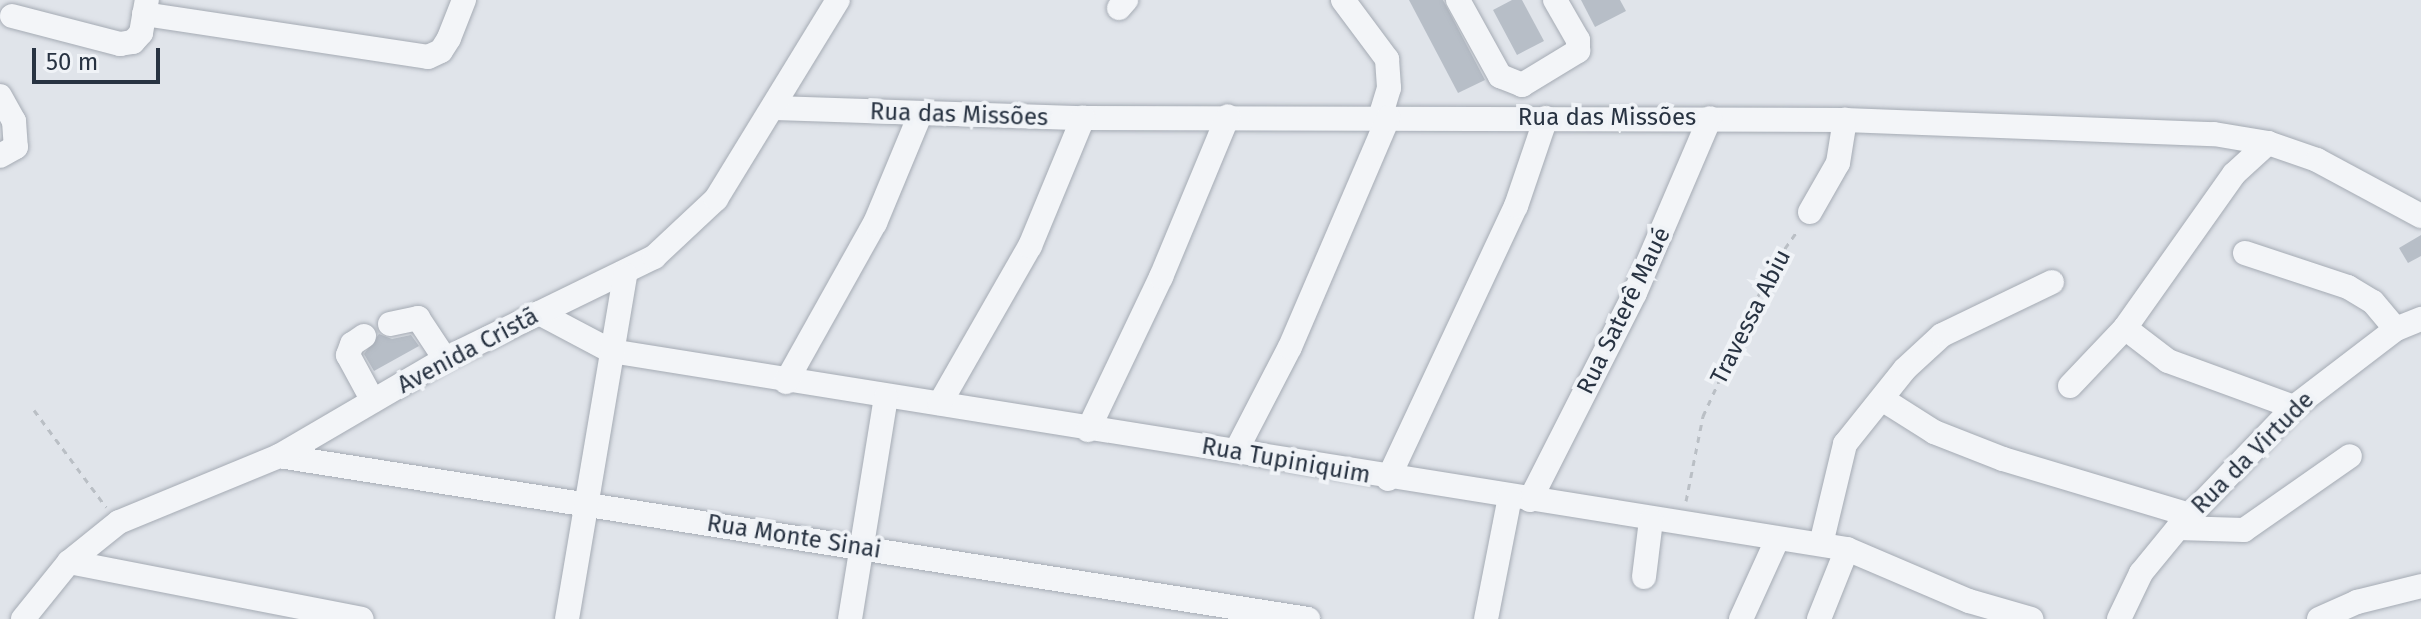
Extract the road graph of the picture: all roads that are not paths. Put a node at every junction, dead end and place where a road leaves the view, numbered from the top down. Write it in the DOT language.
graph roads {
  1 [pos="464,0"];
  2 [pos="838,0"];
  3 [pos="1343,0"];
  4 [pos="1458,0"];
  5 [pos="1555,0"];
  6 [pos="146,7"];
  7 [pos="12,16"];
  8 [pos="0,96"];
  9 [pos="775,108"];
  10 [pos="920,115"];
  11 [pos="1228,116"];
  12 [pos="1083,118"];
  13 [pos="1384,118"];
  14 [pos="1546,118"];
  15 [pos="1710,118"];
  16 [pos="1845,120"];
  17 [pos="2268,143"];
  18 [pos="0,156"];
  19 [pos="1810,212"];
  20 [pos="2421,216"];
  21 [pos="2245,253"];
  22 [pos="625,275"];
  23 [pos="2052,282"];
  24 [pos="539,313"];
  25 [pos="2421,319"];
  26 [pos="390,324"];
  27 [pos="2125,328"];
  28 [pos="2396,329"];
  29 [pos="364,336"];
  30 [pos="611,351"];
  31 [pos="445,359"];
  32 [pos="786,382"];
  33 [pos="2070,386"];
  34 [pos="886,397"];
  35 [pos="1882,399"];
  36 [pos="373,401"];
  37 [pos="940,403"];
  38 [pos="2294,407"];
  39 [pos="1088,430"];
  40 [pos="1236,451"];
  41 [pos="279,456"];
  42 [pos="2350,456"];
  43 [pos="1388,479"];
  44 [pos="1520,499"];
  45 [pos="588,504"];
  46 [pos="1651,520"];
  47 [pos="2184,521"];
  48 [pos="1777,540"];
  49 [pos="1821,544"];
  50 [pos="863,548"];
  51 [pos="1847,549"];
  52 [pos="69,562"];
  53 [pos="1644,577"];
  54 [pos="2421,586"];
  55 [pos="23,619"];
  56 [pos="361,619"];
  57 [pos="567,619"];
  58 [pos="850,619"];
  59 [pos="1308,619"];
  60 [pos="1486,619"];
  61 [pos="1741,619"];
  62 [pos="1819,619"];
  63 [pos="2031,619"];
  64 [pos="2119,619"];
  65 [pos="2319,619"];
  1 -- 6 [label="street"];
  2 -- 9 [label="street, Avenida Cristã"];
  3 -- 13 [label="street"];
  4 -- 5 [label="street"];
  6 -- 7 [label="street"];
  8 -- 18 [label="street"];
  9 -- 10 [label="street, Rua das Missões"];
  9 -- 22 [label="street, Avenida Cristã"];
  10 -- 12 [label="street, Rua das Missões"];
  10 -- 32 [label="street"];
  11 -- 12 [label="street, Rua das Missões"];
  11 -- 13 [label="street, Rua das Missões"];
  11 -- 39 [label="street"];
  12 -- 37 [label="street"];
  13 -- 14 [label="street, Rua das Missões"];
  13 -- 40 [label="street"];
  14 -- 15 [label="street, Rua das Missões"];
  14 -- 43 [label="street"];
  15 -- 16 [label="street, Rua das Missões"];
  15 -- 44 [label="street, Rua Saterê Maué"];
  16 -- 17 [label="street, Rua das Missões"];
  16 -- 19 [label="street"];
  17 -- 20 [label="street, Rua das Missões"];
  17 -- 27 [label="street"];
  21 -- 28 [label="street"];
  22 -- 24 [label="street, Avenida Cristã"];
  22 -- 30 [label="street"];
  23 -- 35 [label="street"];
  24 -- 30 [label="street, Rua Tupiniquim"];
  24 -- 31 [label="street, Avenida Cristã"];
  25 -- 28 [label="street, Rua da Virtude"];
  26 -- 31 [label="street"];
  27 -- 33 [label="street"];
  27 -- 38 [label="street"];
  28 -- 38 [label="street, Rua da Virtude"];
  29 -- 36 [label="street"];
  30 -- 32 [label="street, Rua Tupiniquim"];
  30 -- 45 [label="street"];
  31 -- 36 [label="street, Avenida Cristã"];
  32 -- 34 [label="street, Rua Tupiniquim"];
  34 -- 37 [label="street, Rua Tupiniquim"];
  34 -- 50 [label="street"];
  35 -- 47 [label="street"];
  35 -- 49 [label="street"];
  36 -- 41 [label="street, Avenida Cristã"];
  37 -- 39 [label="street, Rua Tupiniquim"];
  38 -- 47 [label="street, Rua da Virtude"];
  39 -- 40 [label="street, Rua Tupiniquim"];
  40 -- 43 [label="street, Rua Tupiniquim"];
  41 -- 45 [label="street, Rua Monte Sinai"];
  41 -- 52 [label="street, Avenida Cristã"];
  42 -- 47 [label="street"];
  43 -- 44 [label="street, Rua Tupiniquim"];
  44 -- 46 [label="street, Rua Tupiniquim"];
  44 -- 60 [label="street, Rua Saterê Maué"];
  45 -- 50 [label="street, Rua Monte Sinai"];
  45 -- 57 [label="street"];
  46 -- 48 [label="street, Rua Tupiniquim"];
  46 -- 53 [label="street"];
  47 -- 64 [label="street, Rua da Virtude"];
  48 -- 49 [label="street, Rua Tupiniquim"];
  48 -- 61 [label="street"];
  49 -- 51 [label="street, Rua Tupiniquim"];
  50 -- 58 [label="street"];
  50 -- 59 [label="street, Rua Monte Sinai"];
  51 -- 62 [label="street"];
  51 -- 63 [label="street, Rua Tupiniquim"];
  52 -- 55 [label="street, Avenida Cristã"];
  52 -- 56 [label="street"];
  54 -- 65 [label="street"];
}
